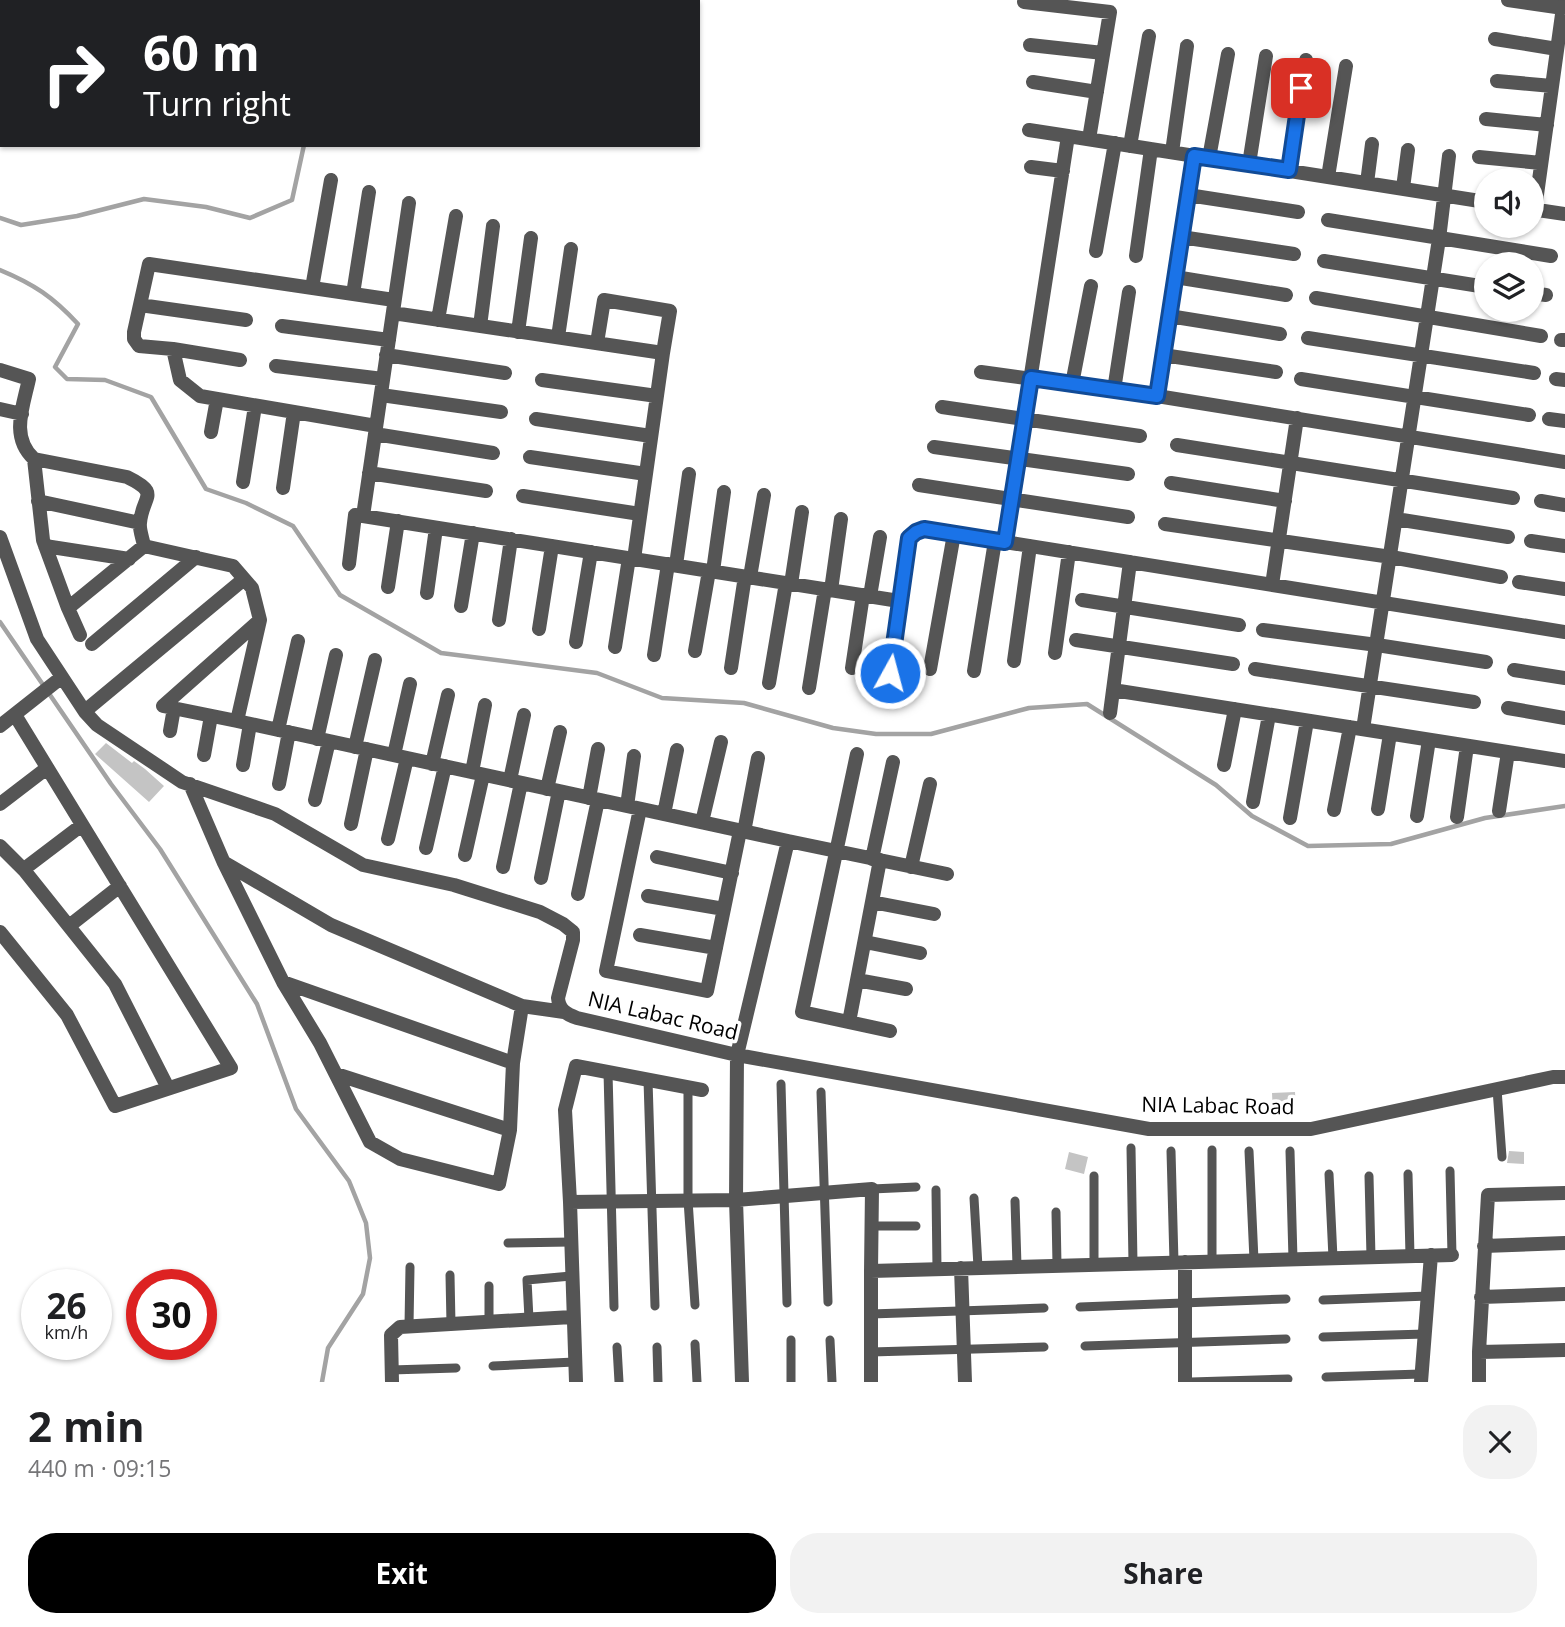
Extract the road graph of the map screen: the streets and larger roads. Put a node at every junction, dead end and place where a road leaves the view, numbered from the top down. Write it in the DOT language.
graph roads {
  1 [pos="1508,0"];
  2 [pos="1024,2"];
  3 [pos="1563,4"];
  4 [pos="1149,36"];
  5 [pos="1495,39"];
  6 [pos="1030,45"];
  7 [pos="1187,46"];
  8 [pos="1557,49"];
  9 [pos="1103,53"];
  10 [pos="1228,54"];
  11 [pos="1266,56"];
  12 [pos="1306,60"];
  13 [pos="1346,66"];
  14 [pos="1497,81"];
  15 [pos="1033,82"];
  16 [pos="1552,86"];
  17 [pos="1097,92"];
  18 [pos="1486,119"];
  19 [pos="1547,125"];
  20 [pos="1030,130"];
  21 [pos="1068,136"];
  22 [pos="1089,139"];
  23 [pos="1115,143"];
  24 [pos="1372,145"];
  25 [pos="1130,146"];
  26 [pos="1151,149"];
  27 [pos="1408,150"];
  28 [pos="1172,152"];
  29 [pos="1194,156"];
  30 [pos="1449,156"];
  31 [pos="1479,157"];
  32 [pos="1209,158"];
  33 [pos="1541,163"];
  34 [pos="1249,164"];
  35 [pos="1031,167"];
  36 [pos="1540,168"];
  37 [pos="1289,170"];
  38 [pos="1063,171"];
  39 [pos="1328,177"];
  40 [pos="331,180"];
  41 [pos="1367,183"];
  42 [pos="1402,188"];
  43 [pos="369,192"];
  44 [pos="1188,195"];
  45 [pos="1446,195"];
  46 [pos="1474,200"];
  47 [pos="409,203"];
  48 [pos="1544,211"];
  49 [pos="1298,212"];
  50 [pos="1565,214"];
  51 [pos="456,216"];
  52 [pos="1328,220"];
  53 [pos="493,226"];
  54 [pos="1181,237"];
  55 [pos="531,238"];
  56 [pos="1439,239"];
  57 [pos="571,249"];
  58 [pos="1096,251"];
  59 [pos="1294,254"];
  60 [pos="1136,256"];
  61 [pos="1551,256"];
  62 [pos="1324,261"];
  63 [pos="1175,277"];
  64 [pos="1433,279"];
  65 [pos="1474,285"];
  66 [pos="1091,286"];
  67 [pos="312,288"];
  68 [pos="1129,292"];
  69 [pos="353,294"];
  70 [pos="1286,295"];
  71 [pos="1317,298"];
  72 [pos="140,305"];
  73 [pos="394,307"];
  74 [pos="1169,316"];
  75 [pos="1427,317"];
  76 [pos="246,320"];
  77 [pos="438,320"];
  78 [pos="282,326"];
  79 [pos="480,326"];
  80 [pos="518,332"];
  81 [pos="1280,334"];
  82 [pos="1541,336"];
  83 [pos="558,337"];
  84 [pos="1308,338"];
  85 [pos="389,340"];
  86 [pos="597,343"];
  87 [pos="173,349"];
  88 [pos="663,353"];
  89 [pos="386,355"];
  90 [pos="1163,355"];
  91 [pos="1421,356"];
  92 [pos="240,360"];
  93 [pos="276,366"];
  94 [pos="0,370"];
  95 [pos="981,372"];
  96 [pos="1276,372"];
  97 [pos="505,373"];
  98 [pos="1534,373"];
  99 [pos="1031,378"];
  100 [pos="383,379"];
  101 [pos="1301,379"];
  102 [pos="542,380"];
  103 [pos="1072,384"];
  104 [pos="1114,390"];
  105 [pos="381,395"];
  106 [pos="1415,395"];
  107 [pos="657,396"];
  108 [pos="1157,396"];
  109 [pos="217,399"];
  110 [pos="255,405"];
  111 [pos="942,407"];
  112 [pos="0,409"];
  113 [pos="294,412"];
  114 [pos="500,412"];
  115 [pos="22,414"];
  116 [pos="1529,415"];
  117 [pos="1297,418"];
  118 [pos="536,419"];
  119 [pos="1024,419"];
  120 [pos="1549,419"];
  121 [pos="1565,421"];
  122 [pos="375,430"];
  123 [pos="211,432"];
  124 [pos="652,436"];
  125 [pos="1140,436"];
  126 [pos="1409,436"];
  127 [pos="1177,445"];
  128 [pos="933,447"];
  129 [pos="492,453"];
  130 [pos="530,457"];
  131 [pos="1018,457"];
  132 [pos="34,459"];
  133 [pos="1291,462"];
  134 [pos="1565,462"];
  135 [pos="369,473"];
  136 [pos="646,474"];
  137 [pos="690,474"];
  138 [pos="1128,474"];
  139 [pos="1402,481"];
  140 [pos="243,482"];
  141 [pos="1171,483"];
  142 [pos="919,485"];
  143 [pos="283,488"];
  144 [pos="486,491"];
  145 [pos="724,492"];
  146 [pos="764,495"];
  147 [pos="523,496"];
  148 [pos="1012,498"];
  149 [pos="1513,498"];
  150 [pos="38,501"];
  151 [pos="1285,501"];
  152 [pos="1541,501"];
  153 [pos="1565,505"];
  154 [pos="802,512"];
  155 [pos="640,514"];
  156 [pos="363,516"];
  157 [pos="1128,517"];
  158 [pos="841,519"];
  159 [pos="1396,519"];
  160 [pos="398,521"];
  161 [pos="140,523"];
  162 [pos="1165,524"];
  163 [pos="436,527"];
  164 [pos="473,533"];
  165 [pos="954,534"];
  166 [pos="0,537"];
  167 [pos="880,537"];
  168 [pos="1508,537"];
  169 [pos="511,539"];
  170 [pos="1279,540"];
  171 [pos="1000,541"];
  172 [pos="1531,541"];
  173 [pos="45,546"];
  174 [pos="144,546"];
  175 [pos="552,546"];
  176 [pos="1030,546"];
  177 [pos="1565,546"];
  178 [pos="591,552"];
  179 [pos="1069,552"];
  180 [pos="1391,557"];
  181 [pos="196,558"];
  182 [pos="632,558"];
  183 [pos="129,559"];
  184 [pos="1130,562"];
  185 [pos="349,564"];
  186 [pos="672,565"];
  187 [pos="711,571"];
  188 [pos="748,577"];
  189 [pos="1501,577"];
  190 [pos="244,579"];
  191 [pos="789,583"];
  192 [pos="1519,583"];
  193 [pos="1272,585"];
  194 [pos="388,587"];
  195 [pos="828,589"];
  196 [pos="1565,589"];
  197 [pos="427,593"];
  198 [pos="867,596"];
  199 [pos="1082,600"];
  200 [pos="899,601"];
  201 [pos="1384,603"];
  202 [pos="461,606"];
  203 [pos="1124,606"];
  204 [pos="68,608"];
  205 [pos="260,620"];
  206 [pos="499,620"];
  207 [pos="1239,625"];
  208 [pos="539,629"];
  209 [pos="1263,630"];
  210 [pos="1565,632"];
  211 [pos="1076,640"];
  212 [pos="298,642"];
  213 [pos="576,642"];
  214 [pos="1377,645"];
  215 [pos="1119,646"];
  216 [pos="615,648"];
  217 [pos="695,651"];
  218 [pos="1055,653"];
  219 [pos="336,655"];
  220 [pos="654,655"];
  221 [pos="375,660"];
  222 [pos="1014,662"];
  223 [pos="1486,662"];
  224 [pos="1233,664"];
  225 [pos="731,668"];
  226 [pos="852,668"];
  227 [pos="1255,669"];
  228 [pos="930,670"];
  229 [pos="1514,670"];
  230 [pos="974,671"];
  231 [pos="890,673"];
  232 [pos="1565,678"];
  233 [pos="58,680"];
  234 [pos="769,683"];
  235 [pos="410,684"];
  236 [pos="1370,686"];
  237 [pos="810,688"];
  238 [pos="1113,690"];
  239 [pos="448,695"];
  240 [pos="1474,702"];
  241 [pos="485,705"];
  242 [pos="174,708"];
  243 [pos="1508,708"];
  244 [pos="1235,709"];
  245 [pos="85,711"];
  246 [pos="1110,713"];
  247 [pos="15,715"];
  248 [pos="524,715"];
  249 [pos="1269,715"];
  250 [pos="211,716"];
  251 [pos="1565,718"];
  252 [pos="1307,721"];
  253 [pos="244,722"];
  254 [pos="0,726"];
  255 [pos="1356,728"];
  256 [pos="170,731"];
  257 [pos="284,731"];
  258 [pos="560,732"];
  259 [pos="1390,734"];
  260 [pos="323,740"];
  261 [pos="1429,740"];
  262 [pos="721,742"];
  263 [pos="1467,746"];
  264 [pos="361,748"];
  265 [pos="598,750"];
  266 [pos="677,750"];
  267 [pos="1508,752"];
  268 [pos="856,754"];
  269 [pos="204,755"];
  270 [pos="634,756"];
  271 [pos="400,757"];
  272 [pos="758,758"];
  273 [pos="1565,761"];
  274 [pos="893,762"];
  275 [pos="243,765"];
  276 [pos="438,765"];
  277 [pos="1224,765"];
  278 [pos="47,768"];
  279 [pos="478,774"];
  280 [pos="516,782"];
  281 [pos="190,784"];
  282 [pos="279,784"];
  283 [pos="930,784"];
  284 [pos="553,790"];
  285 [pos="594,799"];
  286 [pos="315,800"];
  287 [pos="1253,802"];
  288 [pos="0,804"];
  289 [pos="634,808"];
  290 [pos="1377,809"];
  291 [pos="1334,810"];
  292 [pos="1499,811"];
  293 [pos="664,814"];
  294 [pos="1417,816"];
  295 [pos="1457,817"];
  296 [pos="1290,818"];
  297 [pos="702,822"];
  298 [pos="351,824"];
  299 [pos="82,825"];
  300 [pos="742,831"];
  301 [pos="388,839"];
  302 [pos="788,841"];
  303 [pos="0,846"];
  304 [pos="426,848"];
  305 [pos="837,851"];
  306 [pos="465,855"];
  307 [pos="657,857"];
  308 [pos="876,860"];
  309 [pos="224,863"];
  310 [pos="503,867"];
  311 [pos="911,867"];
  312 [pos="24,869"];
  313 [pos="732,873"];
  314 [pos="947,874"];
  315 [pos="541,878"];
  316 [pos="120,887"];
  317 [pos="578,894"];
  318 [pos="648,896"];
  319 [pos="872,902"];
  320 [pos="724,909"];
  321 [pos="934,914"];
  322 [pos="69,926"];
  323 [pos="0,932"];
  324 [pos="640,934"];
  325 [pos="865,942"];
  326 [pos="716,948"];
  327 [pos="920,953"];
  328 [pos="857,980"];
  329 [pos="283,982"];
  330 [pos="906,989"];
  331 [pos="522,1006"];
  332 [pos="564,1012"];
  333 [pos="849,1022"];
  334 [pos="890,1031"];
  335 [pos="737,1055"];
  336 [pos="513,1063"];
  337 [pos="336,1074"];
  338 [pos="1565,1077"];
  339 [pos="168,1088"];
  340 [pos="695,1089"];
  341 [pos="510,1130"];
  342 [pos="1565,1193"];
  343 [pos="736,1199"];
  344 [pos="570,1202"];
  345 [pos="1565,1243"];
  346 [pos="1484,1246"];
  347 [pos="1431,1255"];
  348 [pos="1452,1255"];
  349 [pos="1179,1262"];
  350 [pos="961,1268"];
  351 [pos="871,1271"];
  352 [pos="1565,1294"];
  353 [pos="1481,1297"];
  354 [pos="572,1317"];
  355 [pos="1565,1350"];
  356 [pos="1479,1352"];
  357 [pos="391,1376"];
  358 [pos="1421,1378"];
  359 [pos="576,1382"];
  360 [pos="742,1382"];
  361 [pos="872,1382"];
  362 [pos="965,1382"];
  363 [pos="1185,1382"];
  364 [pos="1479,1382"];
  1 -- 3 [label="street"];
  2 -- 9 [label="street"];
  3 -- 8 [label="street"];
  4 -- 25 [label="street"];
  5 -- 8 [label="street"];
  6 -- 9 [label="street"];
  7 -- 28 [label="street"];
  8 -- 16 [label="street"];
  9 -- 17 [label="street"];
  10 -- 32 [label="street"];
  11 -- 34 [label="street"];
  12 -- 37 [label="street"];
  13 -- 39 [label="street"];
  14 -- 16 [label="street"];
  15 -- 17 [label="street"];
  16 -- 19 [label="street"];
  17 -- 22 [label="street"];
  18 -- 19 [label="street"];
  19 -- 33 [label="street"];
  20 -- 21 [label="street"];
  21 -- 22 [label="street"];
  21 -- 38 [label="street"];
  22 -- 23 [label="street"];
  23 -- 25 [label="street"];
  23 -- 58 [label="street"];
  24 -- 41 [label="street"];
  25 -- 26 [label="street"];
  26 -- 28 [label="street"];
  26 -- 60 [label="street"];
  27 -- 42 [label="street"];
  28 -- 29 [label="street"];
  29 -- 32 [label="street"];
  29 -- 44 [label="street"];
  30 -- 45 [label="street"];
  31 -- 33 [label="street"];
  32 -- 34 [label="street"];
  33 -- 36 [label="street"];
  34 -- 37 [label="street"];
  35 -- 38 [label="street"];
  37 -- 39 [label="street"];
  38 -- 99 [label="street"];
  39 -- 41 [label="street"];
  40 -- 67 [label="street"];
  41 -- 42 [label="street"];
  42 -- 45 [label="street"];
  43 -- 69 [label="street"];
  44 -- 49 [label="street"];
  44 -- 54 [label="street"];
  45 -- 46 [label="street"];
  45 -- 56 [label="street"];
  47 -- 73 [label="street"];
  48 -- 50 [label="street"];
  51 -- 77 [label="street"];
  52 -- 56 [label="street"];
  53 -- 79 [label="street"];
  54 -- 59 [label="street"];
  54 -- 63 [label="street"];
  55 -- 80 [label="street"];
  56 -- 61 [label="street"];
  56 -- 64 [label="street"];
  57 -- 83 [label="street"];
  62 -- 64 [label="street"];
  63 -- 70 [label="street"];
  63 -- 74 [label="street"];
  64 -- 65 [label="street"];
  64 -- 75 [label="street"];
  66 -- 103 [label="street"];
  67 -- 69 [label="street"];
  67 -- 72 [label="street"];
  68 -- 104 [label="street"];
  69 -- 73 [label="street"];
  71 -- 75 [label="street"];
  72 -- 76 [label="street"];
  72 -- 87 [label="street"];
  73 -- 77 [label="street"];
  73 -- 85 [label="street"];
  74 -- 81 [label="street"];
  74 -- 90 [label="street"];
  75 -- 82 [label="street"];
  75 -- 91 [label="street"];
  77 -- 79 [label="street"];
  78 -- 85 [label="street"];
  79 -- 80 [label="street"];
  80 -- 83 [label="street"];
  83 -- 86 [label="street"];
  84 -- 91 [label="street"];
  85 -- 89 [label="street"];
  86 -- 88 [label="street"];
  86 -- 88 [label="street"];
  87 -- 92 [label="street"];
  87 -- 109 [label="street"];
  88 -- 107 [label="street"];
  89 -- 97 [label="street"];
  89 -- 100 [label="street"];
  90 -- 96 [label="street"];
  90 -- 108 [label="street"];
  91 -- 98 [label="street"];
  91 -- 106 [label="street"];
  93 -- 100 [label="street"];
  94 -- 115 [label="street"];
  95 -- 99 [label="street"];
  99 -- 103 [label="street"];
  99 -- 119 [label="street"];
  100 -- 105 [label="street"];
  101 -- 106 [label="street"];
  102 -- 107 [label="street"];
  103 -- 104 [label="street"];
  104 -- 108 [label="street"];
  105 -- 114 [label="street"];
  105 -- 122 [label="street"];
  106 -- 116 [label="street"];
  106 -- 126 [label="street"];
  107 -- 124 [label="street"];
  108 -- 117 [label="street"];
  109 -- 110 [label="street"];
  109 -- 123 [label="street"];
  110 -- 113 [label="street"];
  110 -- 140 [label="street"];
  111 -- 119 [label="street"];
  112 -- 115 [label="street"];
  113 -- 122 [label="street"];
  113 -- 143 [label="street"];
  115 -- 132 [label="street"];
  117 -- 126 [label="street"];
  117 -- 133 [label="street"];
  118 -- 124 [label="street"];
  119 -- 125 [label="street"];
  119 -- 131 [label="street"];
  120 -- 121 [label="street"];
  122 -- 129 [label="street"];
  122 -- 135 [label="street"];
  124 -- 136 [label="street"];
  126 -- 134 [label="street"];
  126 -- 139 [label="street"];
  127 -- 133 [label="street"];
  128 -- 131 [label="street"];
  130 -- 136 [label="street"];
  131 -- 138 [label="street"];
  131 -- 148 [label="street"];
  132 -- 150 [label="street"];
  132 -- 161 [label="street"];
  133 -- 139 [label="street"];
  133 -- 151 [label="street"];
  135 -- 144 [label="street"];
  135 -- 156 [label="street"];
  136 -- 155 [label="street"];
  137 -- 186 [label="street"];
  139 -- 149 [label="street"];
  139 -- 159 [label="street"];
  141 -- 151 [label="street"];
  142 -- 148 [label="street"];
  145 -- 187 [label="street"];
  146 -- 188 [label="street"];
  147 -- 155 [label="street"];
  148 -- 157 [label="street"];
  148 -- 171 [label="street"];
  150 -- 161 [label="street"];
  150 -- 173 [label="street"];
  151 -- 170 [label="street"];
  152 -- 153 [label="street"];
  154 -- 191 [label="street"];
  155 -- 182 [label="street"];
  156 -- 160 [label="street"];
  156 -- 185 [label="street"];
  158 -- 195 [label="street"];
  159 -- 168 [label="street"];
  159 -- 180 [label="street"];
  160 -- 163 [label="street"];
  160 -- 194 [label="street"];
  161 -- 174 [label="street"];
  162 -- 170 [label="street"];
  163 -- 164 [label="street"];
  163 -- 197 [label="street"];
  164 -- 169 [label="street"];
  164 -- 202 [label="street"];
  165 -- 171 [label="street"];
  165 -- 200 [label="street"];
  165 -- 228 [label="street"];
  166 -- 233 [label="street, NIA Labac Road"];
  167 -- 198 [label="street"];
  169 -- 175 [label="street"];
  169 -- 206 [label="street"];
  170 -- 180 [label="street"];
  170 -- 193 [label="street"];
  171 -- 176 [label="street"];
  171 -- 230 [label="street"];
  172 -- 177 [label="street"];
  173 -- 183 [label="street"];
  173 -- 204 [label="street"];
  174 -- 181 [label="street"];
  174 -- 183 [label="street"];
  175 -- 178 [label="street"];
  175 -- 208 [label="street"];
  176 -- 179 [label="street"];
  176 -- 222 [label="street"];
  178 -- 182 [label="street"];
  178 -- 213 [label="street"];
  179 -- 184 [label="street"];
  179 -- 218 [label="street"];
  180 -- 189 [label="street"];
  180 -- 201 [label="street"];
  181 -- 190 [label="street"];
  181 -- 204 [label="street"];
  182 -- 186 [label="street"];
  182 -- 216 [label="street"];
  183 -- 204 [label="street"];
  184 -- 193 [label="street"];
  184 -- 203 [label="street"];
  186 -- 187 [label="street"];
  186 -- 220 [label="street"];
  187 -- 188 [label="street"];
  187 -- 217 [label="street"];
  188 -- 191 [label="street"];
  188 -- 225 [label="street"];
  190 -- 205 [label="street"];
  190 -- 245 [label="street"];
  191 -- 195 [label="street"];
  191 -- 234 [label="street"];
  192 -- 196 [label="street"];
  193 -- 201 [label="street"];
  195 -- 198 [label="street"];
  195 -- 237 [label="street"];
  198 -- 200 [label="street"];
  198 -- 226 [label="street"];
  199 -- 203 [label="street"];
  200 -- 231 [label="street"];
  201 -- 210 [label="street"];
  201 -- 214 [label="street"];
  203 -- 207 [label="street"];
  203 -- 215 [label="street"];
  205 -- 242 [label="street"];
  205 -- 253 [label="street"];
  209 -- 214 [label="street"];
  211 -- 215 [label="street"];
  212 -- 257 [label="street"];
  214 -- 223 [label="street"];
  214 -- 236 [label="street"];
  215 -- 224 [label="street"];
  215 -- 238 [label="street"];
  219 -- 260 [label="street"];
  221 -- 264 [label="street"];
  227 -- 236 [label="street"];
  229 -- 232 [label="street"];
  233 -- 245 [label="street, NIA Labac Road"];
  233 -- 247 [label="street"];
  235 -- 271 [label="street"];
  236 -- 240 [label="street"];
  236 -- 255 [label="street"];
  238 -- 244 [label="street"];
  238 -- 246 [label="street"];
  239 -- 276 [label="street"];
  241 -- 279 [label="street"];
  242 -- 250 [label="street"];
  242 -- 256 [label="street"];
  243 -- 251 [label="street"];
  244 -- 249 [label="street"];
  244 -- 277 [label="street"];
  245 -- 281 [label="street, NIA Labac Road"];
  247 -- 254 [label="street"];
  247 -- 278 [label="street"];
  248 -- 280 [label="street"];
  249 -- 252 [label="street"];
  249 -- 287 [label="street"];
  250 -- 253 [label="street"];
  250 -- 269 [label="street"];
  252 -- 255 [label="street"];
  252 -- 296 [label="street"];
  253 -- 257 [label="street"];
  253 -- 275 [label="street"];
  255 -- 259 [label="street"];
  255 -- 291 [label="street"];
  257 -- 260 [label="street"];
  257 -- 282 [label="street"];
  258 -- 284 [label="street"];
  259 -- 261 [label="street"];
  259 -- 290 [label="street"];
  260 -- 264 [label="street"];
  260 -- 286 [label="street"];
  261 -- 263 [label="street"];
  261 -- 294 [label="street"];
  262 -- 297 [label="street"];
  263 -- 267 [label="street"];
  263 -- 295 [label="street"];
  264 -- 271 [label="street"];
  264 -- 298 [label="street"];
  265 -- 285 [label="street"];
  266 -- 293 [label="street"];
  267 -- 273 [label="street"];
  267 -- 292 [label="street"];
  268 -- 305 [label="street"];
  270 -- 289 [label="street"];
  271 -- 276 [label="street"];
  271 -- 301 [label="street"];
  272 -- 300 [label="street"];
  274 -- 308 [label="street"];
  276 -- 279 [label="street"];
  276 -- 304 [label="street"];
  278 -- 288 [label="street"];
  278 -- 299 [label="street"];
  279 -- 280 [label="street"];
  279 -- 306 [label="street"];
  280 -- 284 [label="street"];
  280 -- 310 [label="street"];
  281 -- 309 [label="street"];
  281 -- 332 [label="street, NIA Labac Road"];
  283 -- 311 [label="street"];
  284 -- 285 [label="street"];
  284 -- 315 [label="street"];
  285 -- 289 [label="street"];
  285 -- 317 [label="street"];
  289 -- 293 [label="street"];
  289 -- 326 [label="street"];
  293 -- 297 [label="street"];
  297 -- 300 [label="street"];
  299 -- 312 [label="street"];
  299 -- 316 [label="street"];
  300 -- 302 [label="street"];
  300 -- 313 [label="street"];
  302 -- 305 [label="street"];
  302 -- 335 [label="street"];
  303 -- 312 [label="street"];
  305 -- 308 [label="street"];
  305 -- 333 [label="street"];
  307 -- 313 [label="street"];
  308 -- 311 [label="street"];
  308 -- 319 [label="street"];
  309 -- 329 [label="street"];
  309 -- 331 [label="street"];
  311 -- 314 [label="street"];
  312 -- 322 [label="street"];
  313 -- 320 [label="street"];
  316 -- 322 [label="street"];
  316 -- 339 [label="street"];
  318 -- 320 [label="street"];
  319 -- 321 [label="street"];
  319 -- 325 [label="street"];
  320 -- 326 [label="street"];
  322 -- 339 [label="street"];
  323 -- 339 [label="street"];
  324 -- 326 [label="street"];
  325 -- 327 [label="street"];
  325 -- 328 [label="street"];
  328 -- 330 [label="street"];
  328 -- 333 [label="street"];
  329 -- 336 [label="street"];
  329 -- 337 [label="street"];
  331 -- 332 [label="street"];
  331 -- 336 [label="street"];
  332 -- 335 [label="street, NIA Labac Road"];
  333 -- 334 [label="street"];
  335 -- 338 [label="street, NIA Labac Road"];
  335 -- 343 [label="street"];
  336 -- 341 [label="street"];
  337 -- 341 [label="street"];
  337 -- 341 [label="street"];
  340 -- 344 [label="street"];
  342 -- 346 [label="street"];
  343 -- 344 [label="street"];
  343 -- 351 [label="street"];
  343 -- 360 [label="street"];
  344 -- 354 [label="street"];
  345 -- 346 [label="street"];
  346 -- 353 [label="street"];
  347 -- 348 [label="street"];
  347 -- 349 [label="street"];
  347 -- 358 [label="street"];
  349 -- 350 [label="street"];
  349 -- 363 [label="street"];
  350 -- 351 [label="street"];
  350 -- 362 [label="street"];
  351 -- 361 [label="street"];
  352 -- 353 [label="street"];
  353 -- 356 [label="street"];
  354 -- 357 [label="street"];
  354 -- 359 [label="street"];
  355 -- 356 [label="street"];
  356 -- 364 [label="street"];
}
